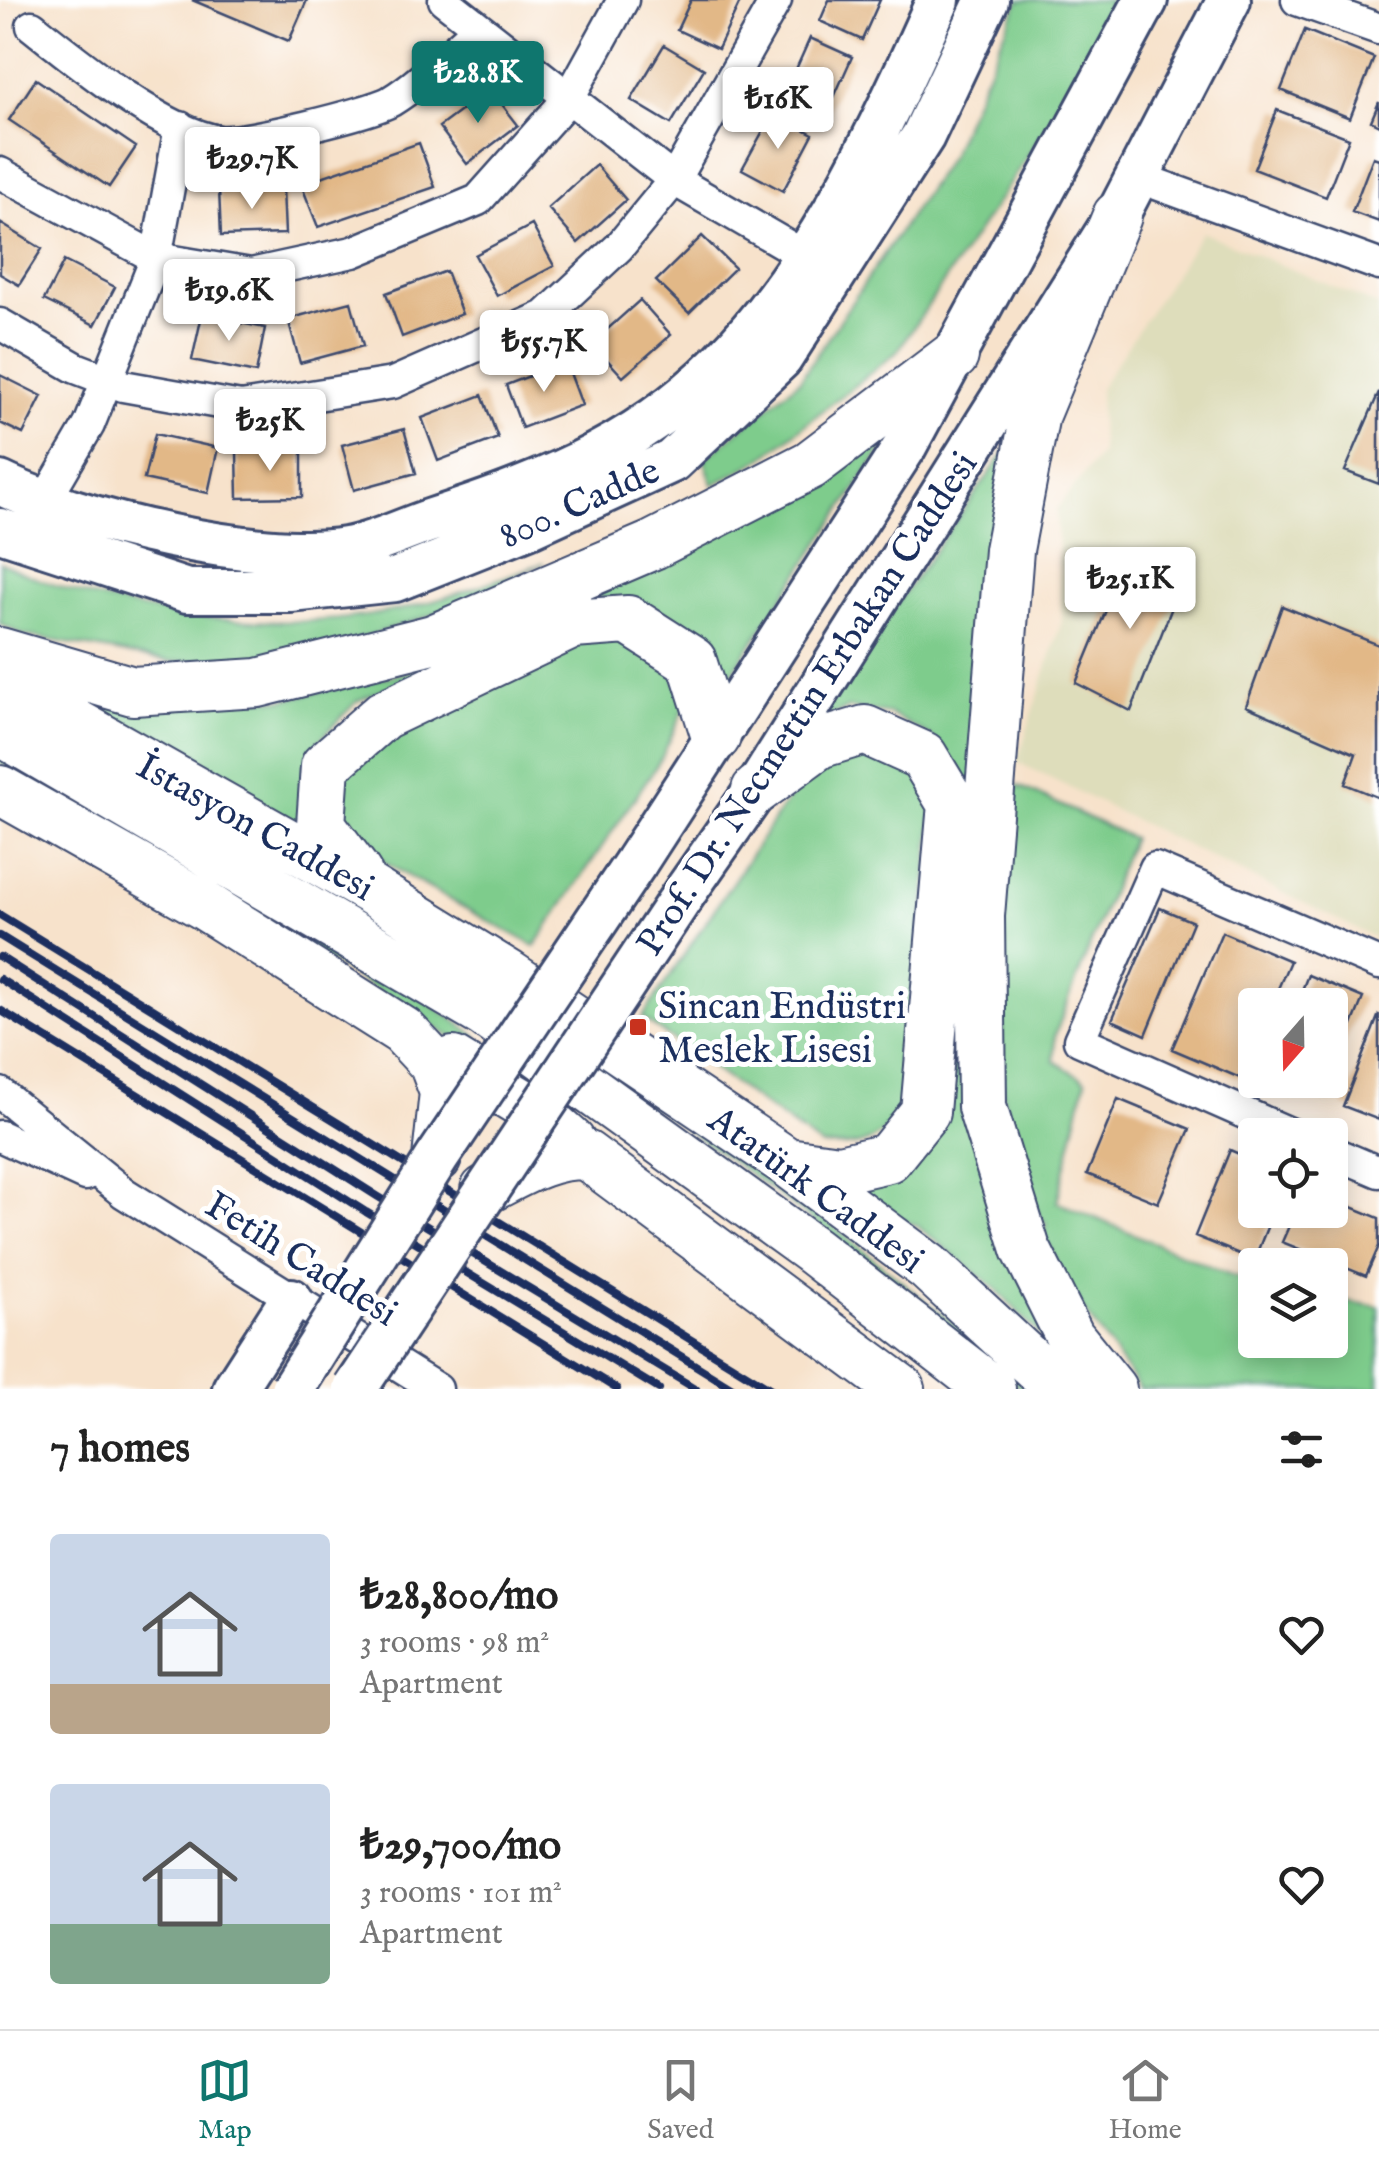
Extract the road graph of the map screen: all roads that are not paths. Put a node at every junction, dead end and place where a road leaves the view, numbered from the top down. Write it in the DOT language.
graph roads {
  1 [pos="444,0"];
  2 [pos="623,0"];
  3 [pos="776,0"];
  4 [pos="938,0"];
  5 [pos="987,0"];
  6 [pos="1146,0"];
  7 [pos="1230,0"];
  8 [pos="1298,0"];
  9 [pos="32,26"];
  10 [pos="479,28"];
  11 [pos="1379,29"];
  12 [pos="569,98"];
  13 [pos="180,127"];
  14 [pos="0,173"];
  15 [pos="674,180"];
  16 [pos="1129,197"];
  17 [pos="806,256"];
  18 [pos="156,258"];
  19 [pos="1379,266"];
  20 [pos="0,324"];
  21 [pos="954,356"];
  22 [pos="108,380"];
  23 [pos="0,483"];
  24 [pos="42,504"];
  25 [pos="0,530"];
  26 [pos="0,652"];
  27 [pos="0,682"];
  28 [pos="0,731"];
  29 [pos="716,736"];
  30 [pos="0,790"];
  31 [pos="756,790"];
  32 [pos="369,888"];
  33 [pos="1379,964"];
  34 [pos="497,994"];
  35 [pos="403,1031"];
  36 [pos="488,1082"];
  37 [pos="0,1093"];
  38 [pos="537,1112"];
  39 [pos="1255,1118"];
  40 [pos="0,1136"];
  41 [pos="586,1156"];
  42 [pos="437,1158"];
  43 [pos="1348,1159"];
  44 [pos="787,1162"];
  45 [pos="1379,1172"];
  46 [pos="485,1190"];
  47 [pos="124,1193"];
  48 [pos="291,1300"];
  49 [pos="234,1389"];
  50 [pos="292,1389"];
  51 [pos="355,1389"];
  52 [pos="437,1389"];
  53 [pos="901,1389"];
  54 [pos="991,1389"];
  55 [pos="1060,1389"];
  56 [pos="1112,1389"];
  1 -- 10 [label="street"];
  2 -- 12 [label="street"];
  3 -- 15 [label="street"];
  4 -- 17 [label="main road, 800. Cadde"];
  5 -- 25 [label="main road, 800. Cadde"];
  6 -- 21 [label="main road, Prof. Dr. Necmettin Erbakan Caddesi"];
  7 -- 16 [label="main road, Prof. Dr. Necmettin Erbakan Caddesi"];
  8 -- 11 [label="street"];
  9 -- 13 [label="street"];
  10 -- 12 [label="street"];
  10 -- 13 [label="street"];
  12 -- 15 [label="street"];
  12 -- 18 [label="street"];
  13 -- 18 [label="street"];
  14 -- 18 [label="street"];
  15 -- 17 [label="street"];
  15 -- 22 [label="street"];
  16 -- 19 [label="street"];
  16 -- 31 [label="main road, Prof. Dr. Necmettin Erbakan Caddesi"];
  16 -- 56 [label="main road"];
  17 -- 24 [label="main road, 800. Cadde"];
  18 -- 22 [label="street"];
  20 -- 22 [label="street"];
  21 -- 26 [label="main road"];
  21 -- 29 [label="main road, Prof. Dr. Necmettin Erbakan Caddesi"];
  22 -- 24 [label="street"];
  23 -- 24 [label="main road, 800. Cadde"];
  27 -- 32 [label="main road, İstasyon Caddesi"];
  28 -- 34 [label="main road, İstasyon Caddesi"];
  29 -- 32 [label="main road"];
  29 -- 36 [label="main road, Prof. Dr. Necmettin Erbakan Caddesi, bridge"];
  30 -- 35 [label="main road"];
  31 -- 38 [label="main road, Prof. Dr. Necmettin Erbakan Caddesi, bridge"];
  31 -- 44 [label="main road"];
  32 -- 34 [label="main road, İstasyon Caddesi"];
  33 -- 39 [label="street"];
  34 -- 44 [label="main road, Atatürk Caddesi"];
  34 -- 54 [label="main road, Atatürk Caddesi"];
  35 -- 36 [label="main road"];
  35 -- 42 [label="main road"];
  36 -- 38 [label="main road"];
  36 -- 42 [label="main road, Prof. Dr. Necmettin Erbakan Caddesi, bridge"];
  37 -- 47 [label="street, Fetih Caddesi"];
  38 -- 41 [label="main road"];
  38 -- 46 [label="main road, Prof. Dr. Necmettin Erbakan Caddesi, bridge"];
  40 -- 47 [label="street, Fetih Caddesi"];
  41 -- 46 [label="main road"];
  41 -- 53 [label="main road"];
  42 -- 50 [label="main road, Prof. Dr. Necmettin Erbakan Caddesi, bridge"];
  43 -- 45 [label="street"];
  44 -- 55 [label="main road, Atatürk Caddesi"];
  46 -- 51 [label="main road, Prof. Dr. Necmettin Erbakan Caddesi, bridge"];
  47 -- 48 [label="street, Fetih Caddesi"];
  48 -- 49 [label="main road"];
  48 -- 52 [label="street, Fetih Caddesi"];
}
